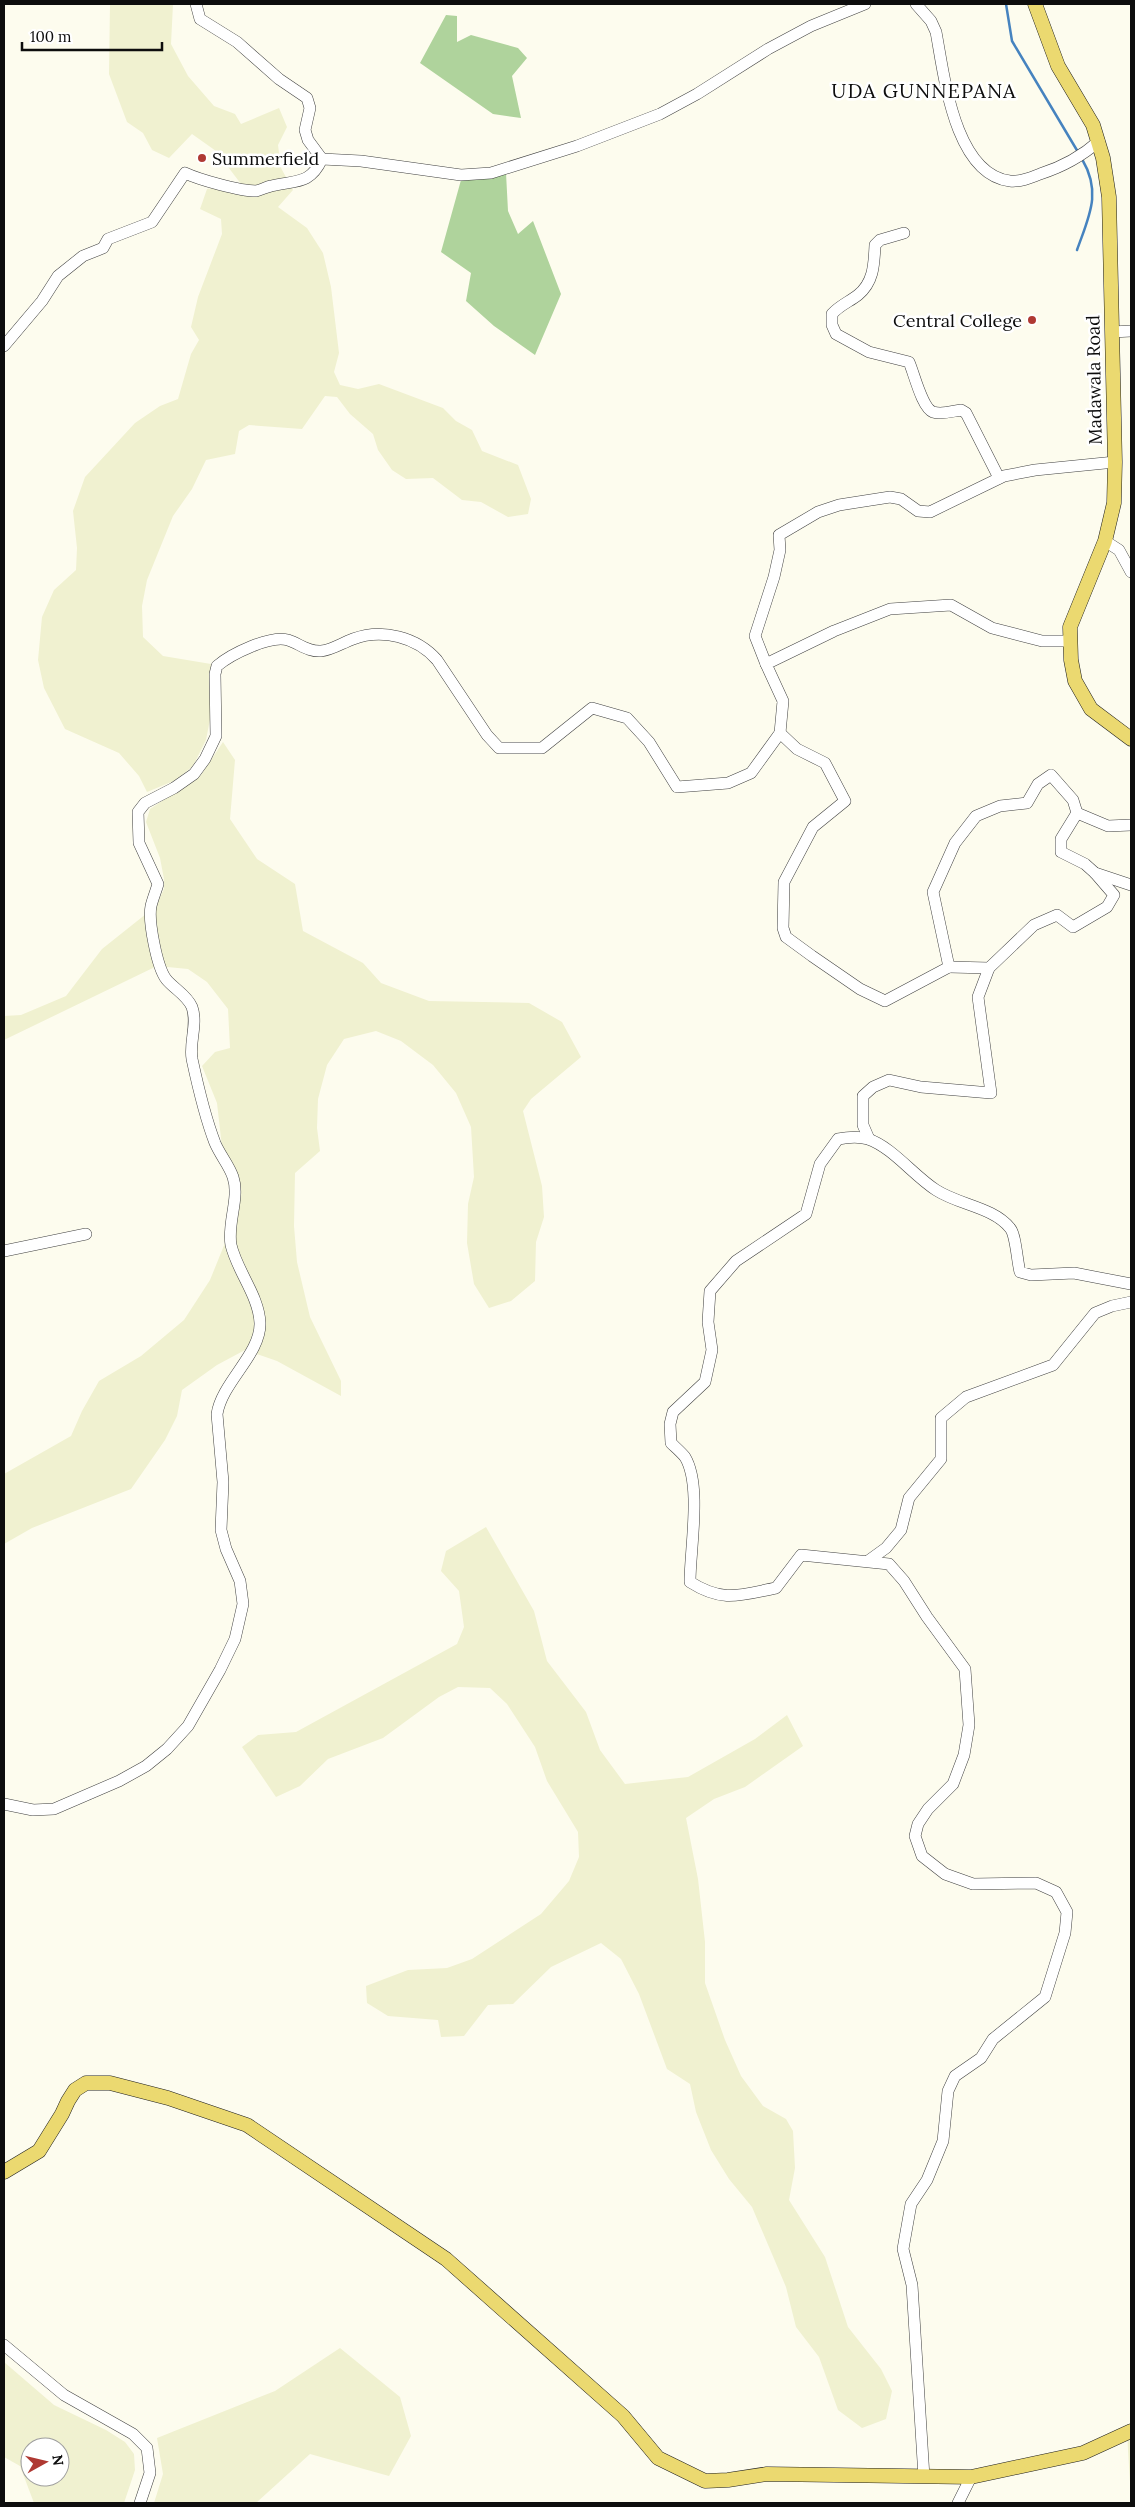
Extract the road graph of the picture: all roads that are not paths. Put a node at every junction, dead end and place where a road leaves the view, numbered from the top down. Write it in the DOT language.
graph roads {
  1 [pos="196,4"];
  2 [pos="864,4"];
  3 [pos="916,4"];
  4 [pos="1036,4"];
  5 [pos="1099,141"];
  6 [pos="322,159"];
  7 [pos="904,233"];
  8 [pos="1131,331"];
  9 [pos="1112,332"];
  10 [pos="4,346"];
  11 [pos="1115,462"];
  12 [pos="999,478"];
  13 [pos="1105,541"];
  14 [pos="1131,572"];
  15 [pos="1070,641"];
  16 [pos="766,664"];
  17 [pos="780,733"];
  18 [pos="1131,739"];
  19 [pos="1077,813"];
  20 [pos="1131,825"];
  21 [pos="1095,873"];
  22 [pos="1131,885"];
  23 [pos="949,967"];
  24 [pos="989,968"];
  25 [pos="869,1139"];
  26 [pos="86,1234"];
  27 [pos="4,1251"];
  28 [pos="1131,1284"];
  29 [pos="1131,1302"];
  30 [pos="868,1561"];
  31 [pos="4,1804"];
  32 [pos="4,2172"];
  33 [pos="4,2345"];
  34 [pos="1131,2431"];
  35 [pos="924,2476"];
  36 [pos="971,2477"];
  37 [pos="140,2503"];
  38 [pos="958,2503"];
  1 -- 6 [label="street"];
  2 -- 6 [label="street"];
  3 -- 5 [label="street"];
  4 -- 5 [label="main road, Madawala Road"];
  5 -- 9 [label="main road, Madawala Road"];
  6 -- 10 [label="street"];
  7 -- 12 [label="street"];
  8 -- 9 [label="street"];
  9 -- 11 [label="main road, Madawala Road"];
  11 -- 12 [label="street"];
  11 -- 13 [label="main road, Madawala Road"];
  12 -- 16 [label="street"];
  13 -- 14 [label="street"];
  13 -- 15 [label="main road, Madawala Road"];
  15 -- 16 [label="street"];
  15 -- 18 [label="main road, Madawala Road"];
  16 -- 17 [label="street"];
  17 -- 23 [label="street"];
  17 -- 31 [label="street"];
  19 -- 20 [label="street"];
  19 -- 21 [label="street"];
  19 -- 23 [label="street"];
  21 -- 22 [label="street"];
  21 -- 24 [label="street"];
  23 -- 24 [label="street"];
  24 -- 25 [label="street"];
  25 -- 28 [label="street"];
  25 -- 30 [label="street"];
  26 -- 27 [label="street"];
  29 -- 30 [label="street"];
  30 -- 35 [label="street"];
  32 -- 35 [label="main road"];
  33 -- 37 [label="street"];
  34 -- 36 [label="main road"];
  35 -- 36 [label="main road"];
  36 -- 38 [label="street"];
}
